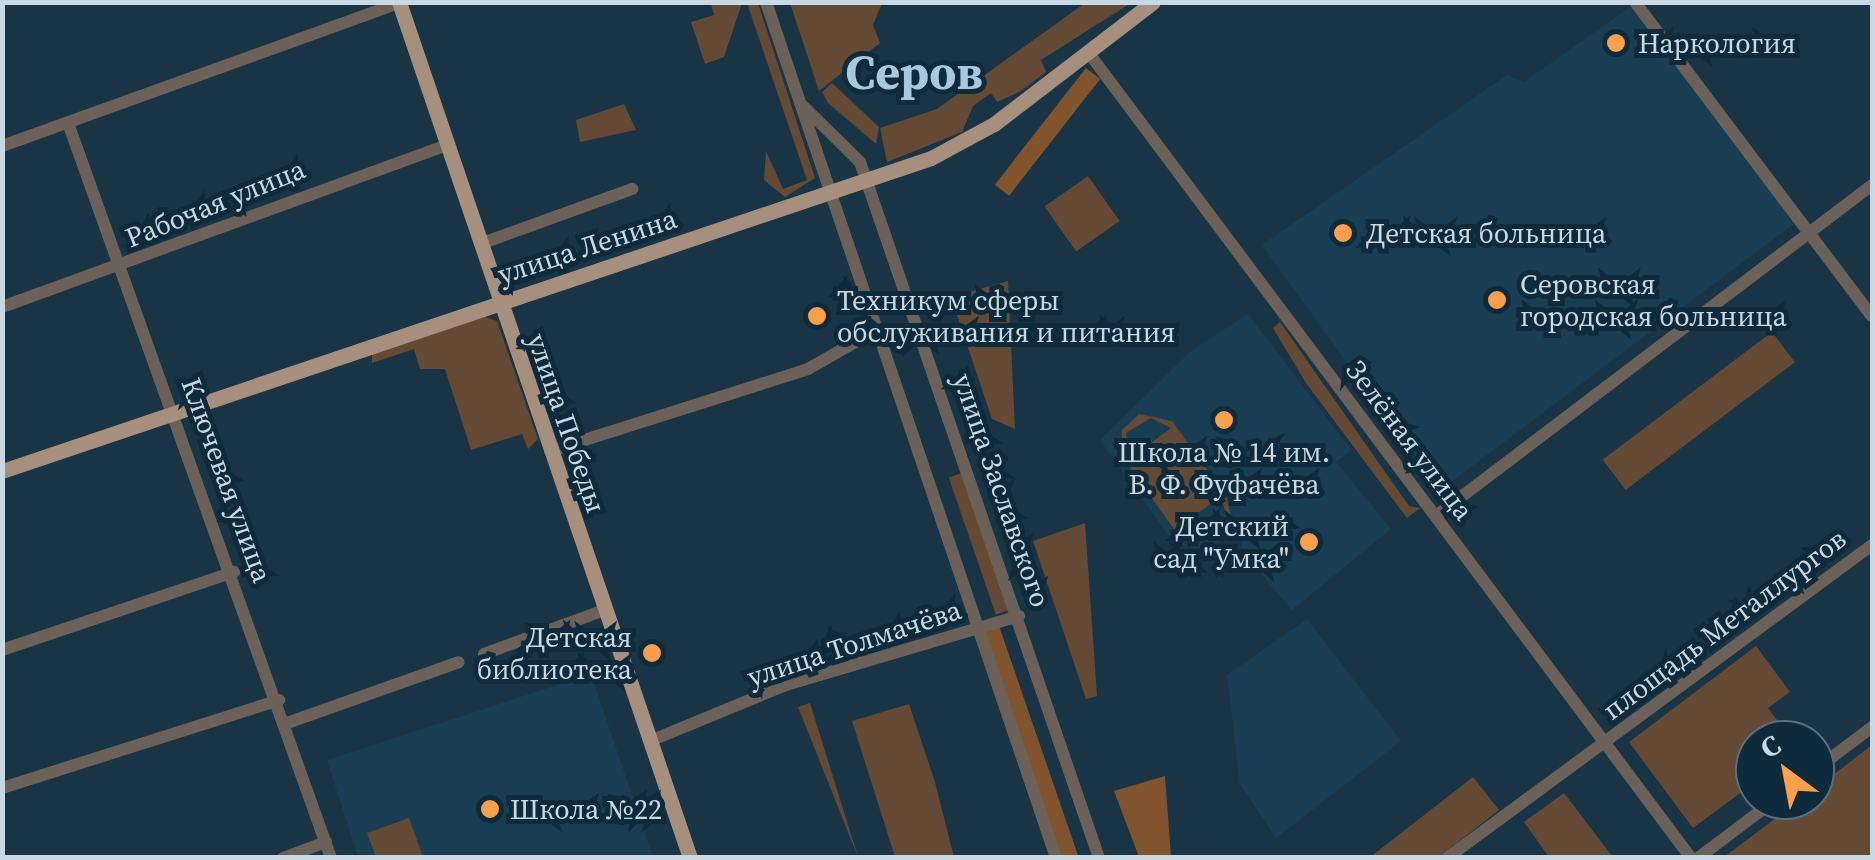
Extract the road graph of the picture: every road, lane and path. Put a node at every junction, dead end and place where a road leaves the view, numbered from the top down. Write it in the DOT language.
graph roads {
  1 [pos="766,2"];
  2 [pos="401,4"];
  3 [pos="1147,4"];
  4 [pos="1640,4"];
  5 [pos="1088,52"];
  6 [pos="801,104"];
  7 [pos="68,124"];
  8 [pos="2,146"];
  9 [pos="446,146"];
  10 [pos="866,180"];
  11 [pos="1872,186"];
  12 [pos="632,189"];
  13 [pos="832,191"];
  14 [pos="1808,232"];
  15 [pos="480,244"];
  16 [pos="120,268"];
  17 [pos="500,301"];
  18 [pos="2,307"];
  19 [pos="1872,316"];
  20 [pos="878,329"];
  21 [pos="178,413"];
  22 [pos="550,451"];
  23 [pos="2,472"];
  24 [pos="1436,516"];
  25 [pos="1872,546"];
  26 [pos="234,572"];
  27 [pos="604,610"];
  28 [pos="1018,616"];
  29 [pos="978,630"];
  30 [pos="2,650"];
  31 [pos="484,654"];
  32 [pos="459,662"];
  33 [pos="279,700"];
  34 [pos="286,723"];
  35 [pos="1872,728"];
  36 [pos="650,741"];
  37 [pos="1606,743"];
  38 [pos="1835,755"];
  39 [pos="2,788"];
  40 [pos="1748,820"];
  41 [pos="326,842"];
  42 [pos="283,858"];
  43 [pos="331,858"];
  44 [pos="690,858"];
  45 [pos="1056,858"];
  46 [pos="1099,858"];
  47 [pos="1447,858"];
  48 [pos="1695,858"];
  1 -- 6 [label="street, улица Заславского"];
  2 -- 7 [label="street"];
  2 -- 9 [label="main road, улица Победы"];
  3 -- 5 [label="main road, улица Ленина"];
  4 -- 14 [label="street"];
  5 -- 10 [label="main road, улица Ленина"];
  5 -- 24 [label="street, Зелёная улица"];
  6 -- 10 [label="street, улица Заславского"];
  6 -- 13 [label="street, улица Заславского"];
  7 -- 8 [label="street"];
  7 -- 16 [label="street, Ключевая улица"];
  9 -- 15 [label="main road, улица Победы"];
  9 -- 16 [label="street, Рабочая улица"];
  10 -- 13 [label="main road, улица Ленина"];
  10 -- 28 [label="street, улица Заславского"];
  11 -- 14 [label="street"];
  12 -- 15 [label="street"];
  13 -- 17 [label="main road, улица Ленина"];
  13 -- 20 [label="street, улица Заславского"];
  14 -- 19 [label="street"];
  14 -- 24 [label="street"];
  15 -- 17 [label="main road, улица Победы"];
  16 -- 18 [label="street, Рабочая улица"];
  16 -- 21 [label="street, Ключевая улица"];
  17 -- 21 [label="main road, улица Ленина"];
  17 -- 22 [label="main road, улица Победы"];
  20 -- 22 [label="street"];
  20 -- 29 [label="street, улица Заславского"];
  21 -- 23 [label="main road, улица Ленина"];
  21 -- 26 [label="street, Ключевая улица"];
  22 -- 27 [label="main road, улица Победы"];
  24 -- 37 [label="street, Зелёная улица"];
  25 -- 37 [label="street, площадь Металлургов"];
  26 -- 30 [label="street"];
  26 -- 33 [label="street, Ключевая улица"];
  27 -- 31 [label="street"];
  27 -- 36 [label="main road, улица Победы"];
  28 -- 29 [label="street, улица Толмачёва"];
  28 -- 46 [label="street, улица Заславского"];
  29 -- 36 [label="street, улица Толмачёва"];
  29 -- 45 [label="street, улица Заславского"];
  32 -- 34 [label="street"];
  33 -- 34 [label="street, Ключевая улица"];
  33 -- 39 [label="street"];
  34 -- 41 [label="street, Ключевая улица"];
  35 -- 38 [label="street"];
  36 -- 44 [label="main road, улица Победы"];
  37 -- 47 [label="street, площадь Металлургов"];
  37 -- 48 [label="street, Зелёная улица"];
  40 -- 48 [label="street"];
  41 -- 42 [label="street"];
  41 -- 43 [label="street, Ключевая улица"];
}
